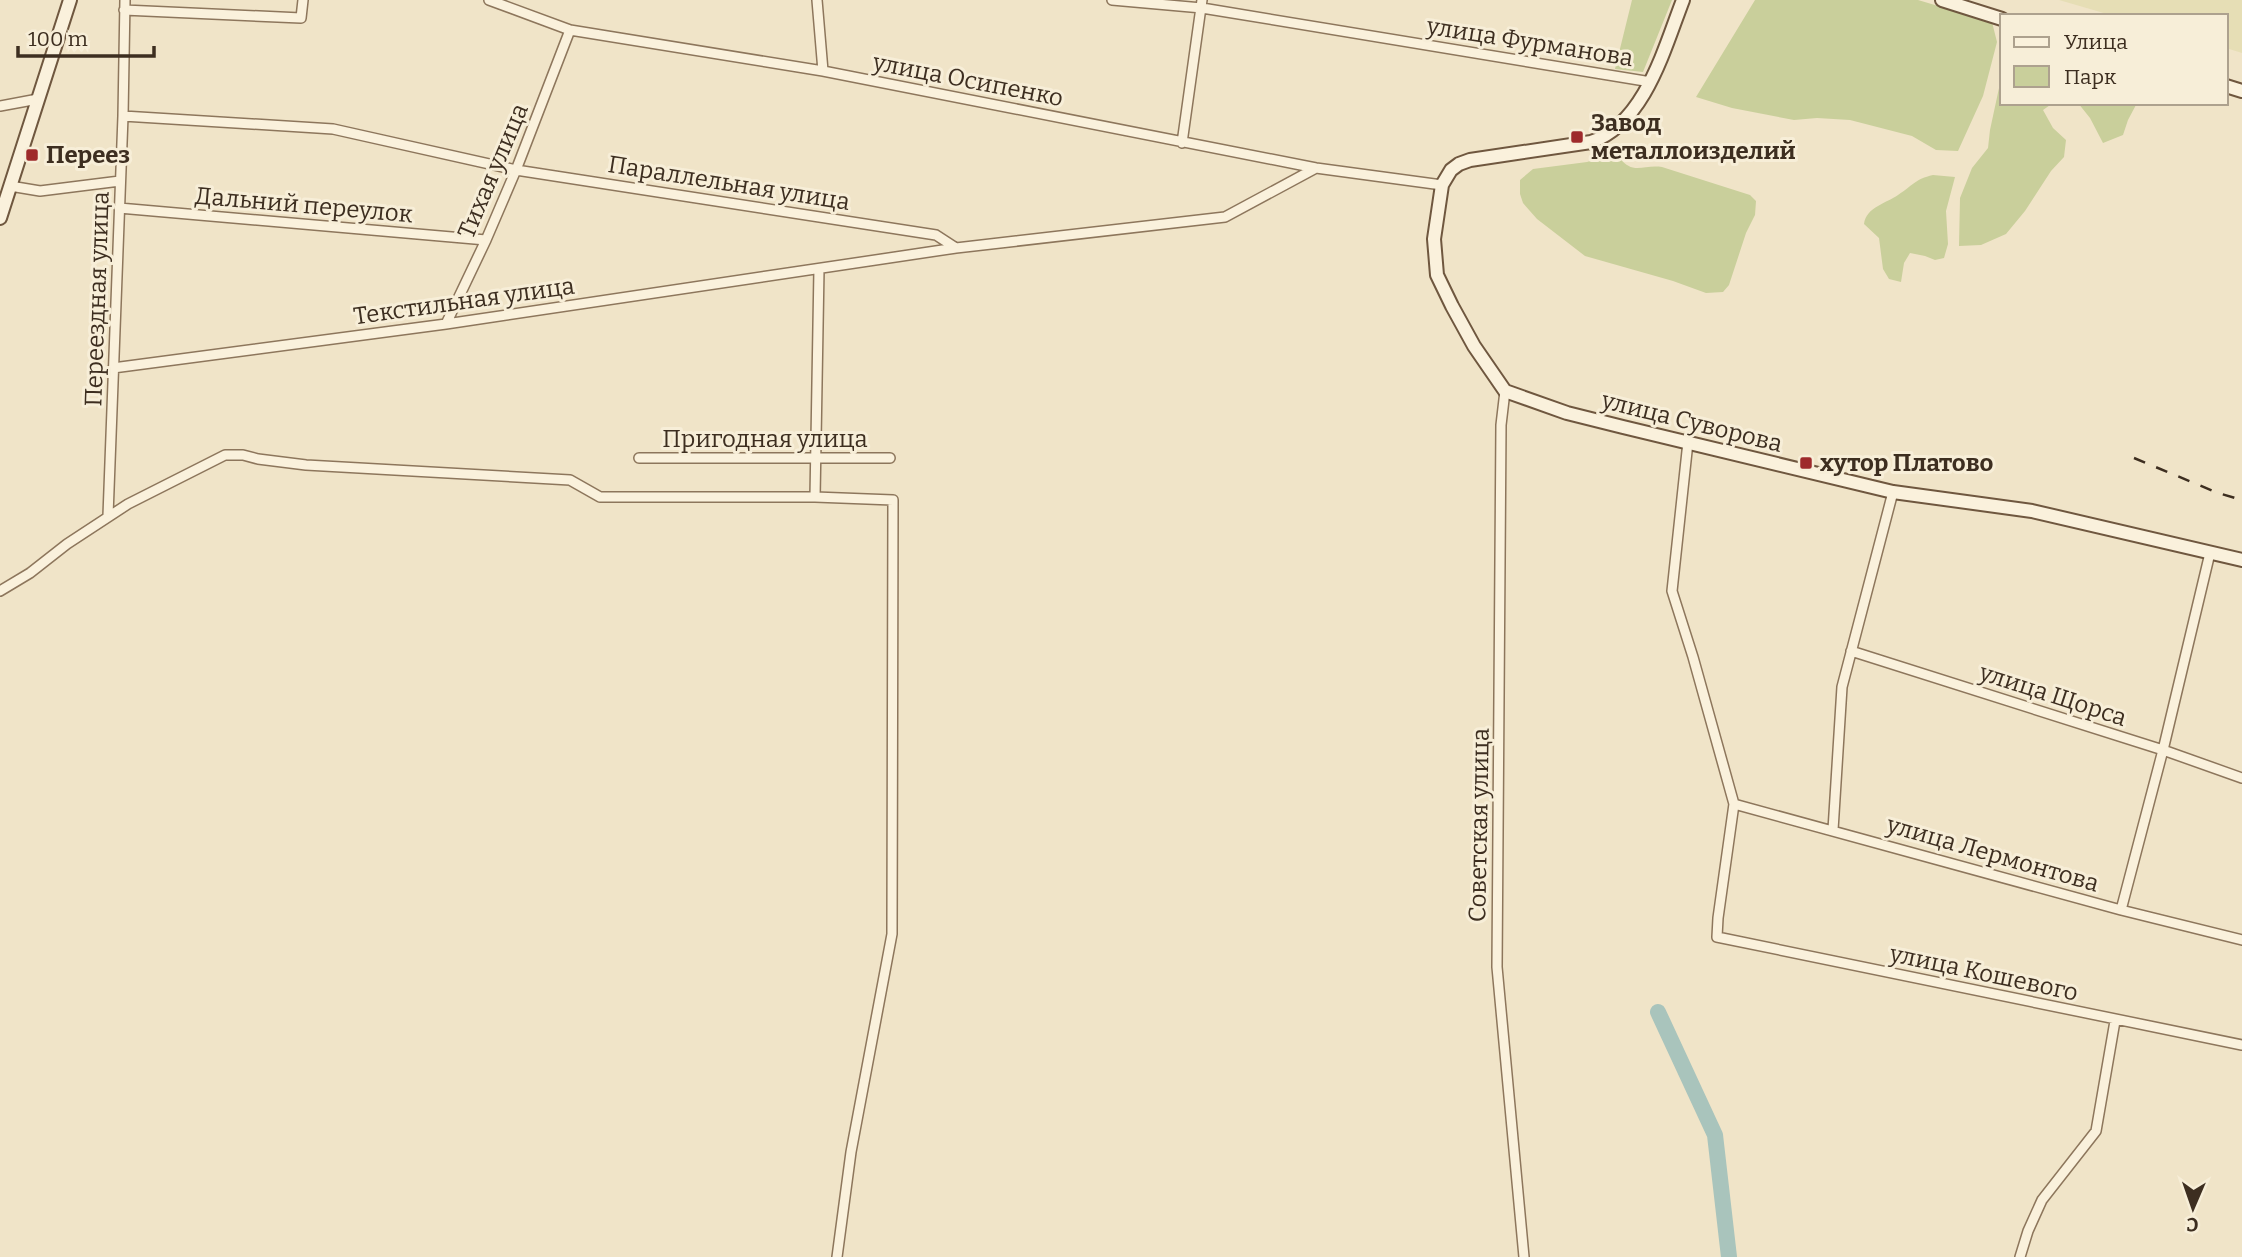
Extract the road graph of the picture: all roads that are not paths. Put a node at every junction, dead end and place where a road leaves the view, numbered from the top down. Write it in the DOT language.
graph roads {
  1 [pos="70,0"];
  2 [pos="303,0"];
  3 [pos="489,0"];
  4 [pos="817,0"];
  5 [pos="1112,0"];
  6 [pos="1683,0"];
  7 [pos="1942,0"];
  8 [pos="1202,4"];
  9 [pos="125,5"];
  10 [pos="2000,18"];
  11 [pos="570,30"];
  12 [pos="823,71"];
  13 [pos="1651,82"];
  14 [pos="38,99"];
  15 [pos="0,106"];
  16 [pos="123,116"];
  17 [pos="1182,142"];
  18 [pos="1317,168"];
  19 [pos="516,170"];
  20 [pos="120,181"];
  21 [pos="10,186"];
  22 [pos="1442,186"];
  23 [pos="3,202"];
  24 [pos="119,208"];
  25 [pos="0,218"];
  26 [pos="486,240"];
  27 [pos="956,247"];
  28 [pos="819,269"];
  29 [pos="446,324"];
  30 [pos="113,368"];
  31 [pos="1505,391"];
  32 [pos="1688,442"];
  33 [pos="817,457"];
  34 [pos="639,458"];
  35 [pos="890,458"];
  36 [pos="1893,492"];
  37 [pos="815,497"];
  38 [pos="108,516"];
  39 [pos="2210,553"];
  40 [pos="2242,561"];
  41 [pos="0,591"];
  42 [pos="1851,651"];
  43 [pos="2162,750"];
  44 [pos="2242,778"];
  45 [pos="1734,804"];
  46 [pos="1833,830"];
  47 [pos="2121,910"];
  48 [pos="2242,940"];
  49 [pos="2115,1021"];
  50 [pos="2242,1045"];
  51 [pos="837,1257"];
  52 [pos="1524,1257"];
  53 [pos="2020,1257"];
  1 -- 14 [label="street"];
  2 -- 9 [label="street"];
  3 -- 11 [label="street, улица Осипенко"];
  4 -- 12 [label="street"];
  5 -- 8 [label="street, улица Фурманова"];
  6 -- 13 [label="street"];
  7 -- 10 [label="street"];
  8 -- 13 [label="street, улица Фурманова"];
  8 -- 17 [label="street"];
  9 -- 16 [label="street, Переездная улица"];
  11 -- 12 [label="street, улица Осипенко"];
  11 -- 19 [label="street, Тихая улица"];
  12 -- 17 [label="street, улица Осипенко"];
  13 -- 22 [label="street"];
  14 -- 15 [label="street"];
  14 -- 21 [label="street"];
  16 -- 19 [label="street, Параллельная улица"];
  16 -- 20 [label="street, Переездная улица"];
  17 -- 18 [label="street, улица Осипенко"];
  18 -- 22 [label="street, улица Осипенко"];
  18 -- 27 [label="street, Параллельная улица"];
  19 -- 26 [label="street, Тихая улица"];
  19 -- 27 [label="street, Параллельная улица"];
  20 -- 21 [label="street"];
  20 -- 24 [label="street, Переездная улица"];
  21 -- 23 [label="street"];
  22 -- 31 [label="street"];
  23 -- 25 [label="street"];
  24 -- 26 [label="street, Дальний переулок"];
  24 -- 30 [label="street, Переездная улица"];
  26 -- 29 [label="street, Тихая улица"];
  27 -- 28 [label="street, Текстильная улица"];
  28 -- 29 [label="street, Текстильная улица"];
  28 -- 33 [label="street"];
  29 -- 30 [label="street, Текстильная улица"];
  30 -- 38 [label="street, Переездная улица"];
  31 -- 32 [label="street, улица Суворова"];
  31 -- 52 [label="street, Советская улица"];
  32 -- 36 [label="street, улица Суворова"];
  32 -- 45 [label="street"];
  33 -- 34 [label="street, Пригодная улица"];
  33 -- 35 [label="street, Пригодная улица"];
  33 -- 37 [label="street"];
  36 -- 39 [label="street, улица Суворова"];
  36 -- 42 [label="street"];
  37 -- 38 [label="street"];
  37 -- 51 [label="street"];
  38 -- 41 [label="street"];
  39 -- 40 [label="street, улица Суворова"];
  39 -- 43 [label="street"];
  42 -- 43 [label="street, улица Щорса"];
  42 -- 46 [label="street"];
  43 -- 44 [label="street, улица Щорса"];
  43 -- 47 [label="street"];
  45 -- 46 [label="street, улица Лермонтова"];
  45 -- 49 [label="street, улица Кошевого"];
  46 -- 47 [label="street, улица Лермонтова"];
  47 -- 48 [label="street, улица Лермонтова"];
  49 -- 50 [label="street, улица Кошевого"];
  49 -- 53 [label="street"];
}
